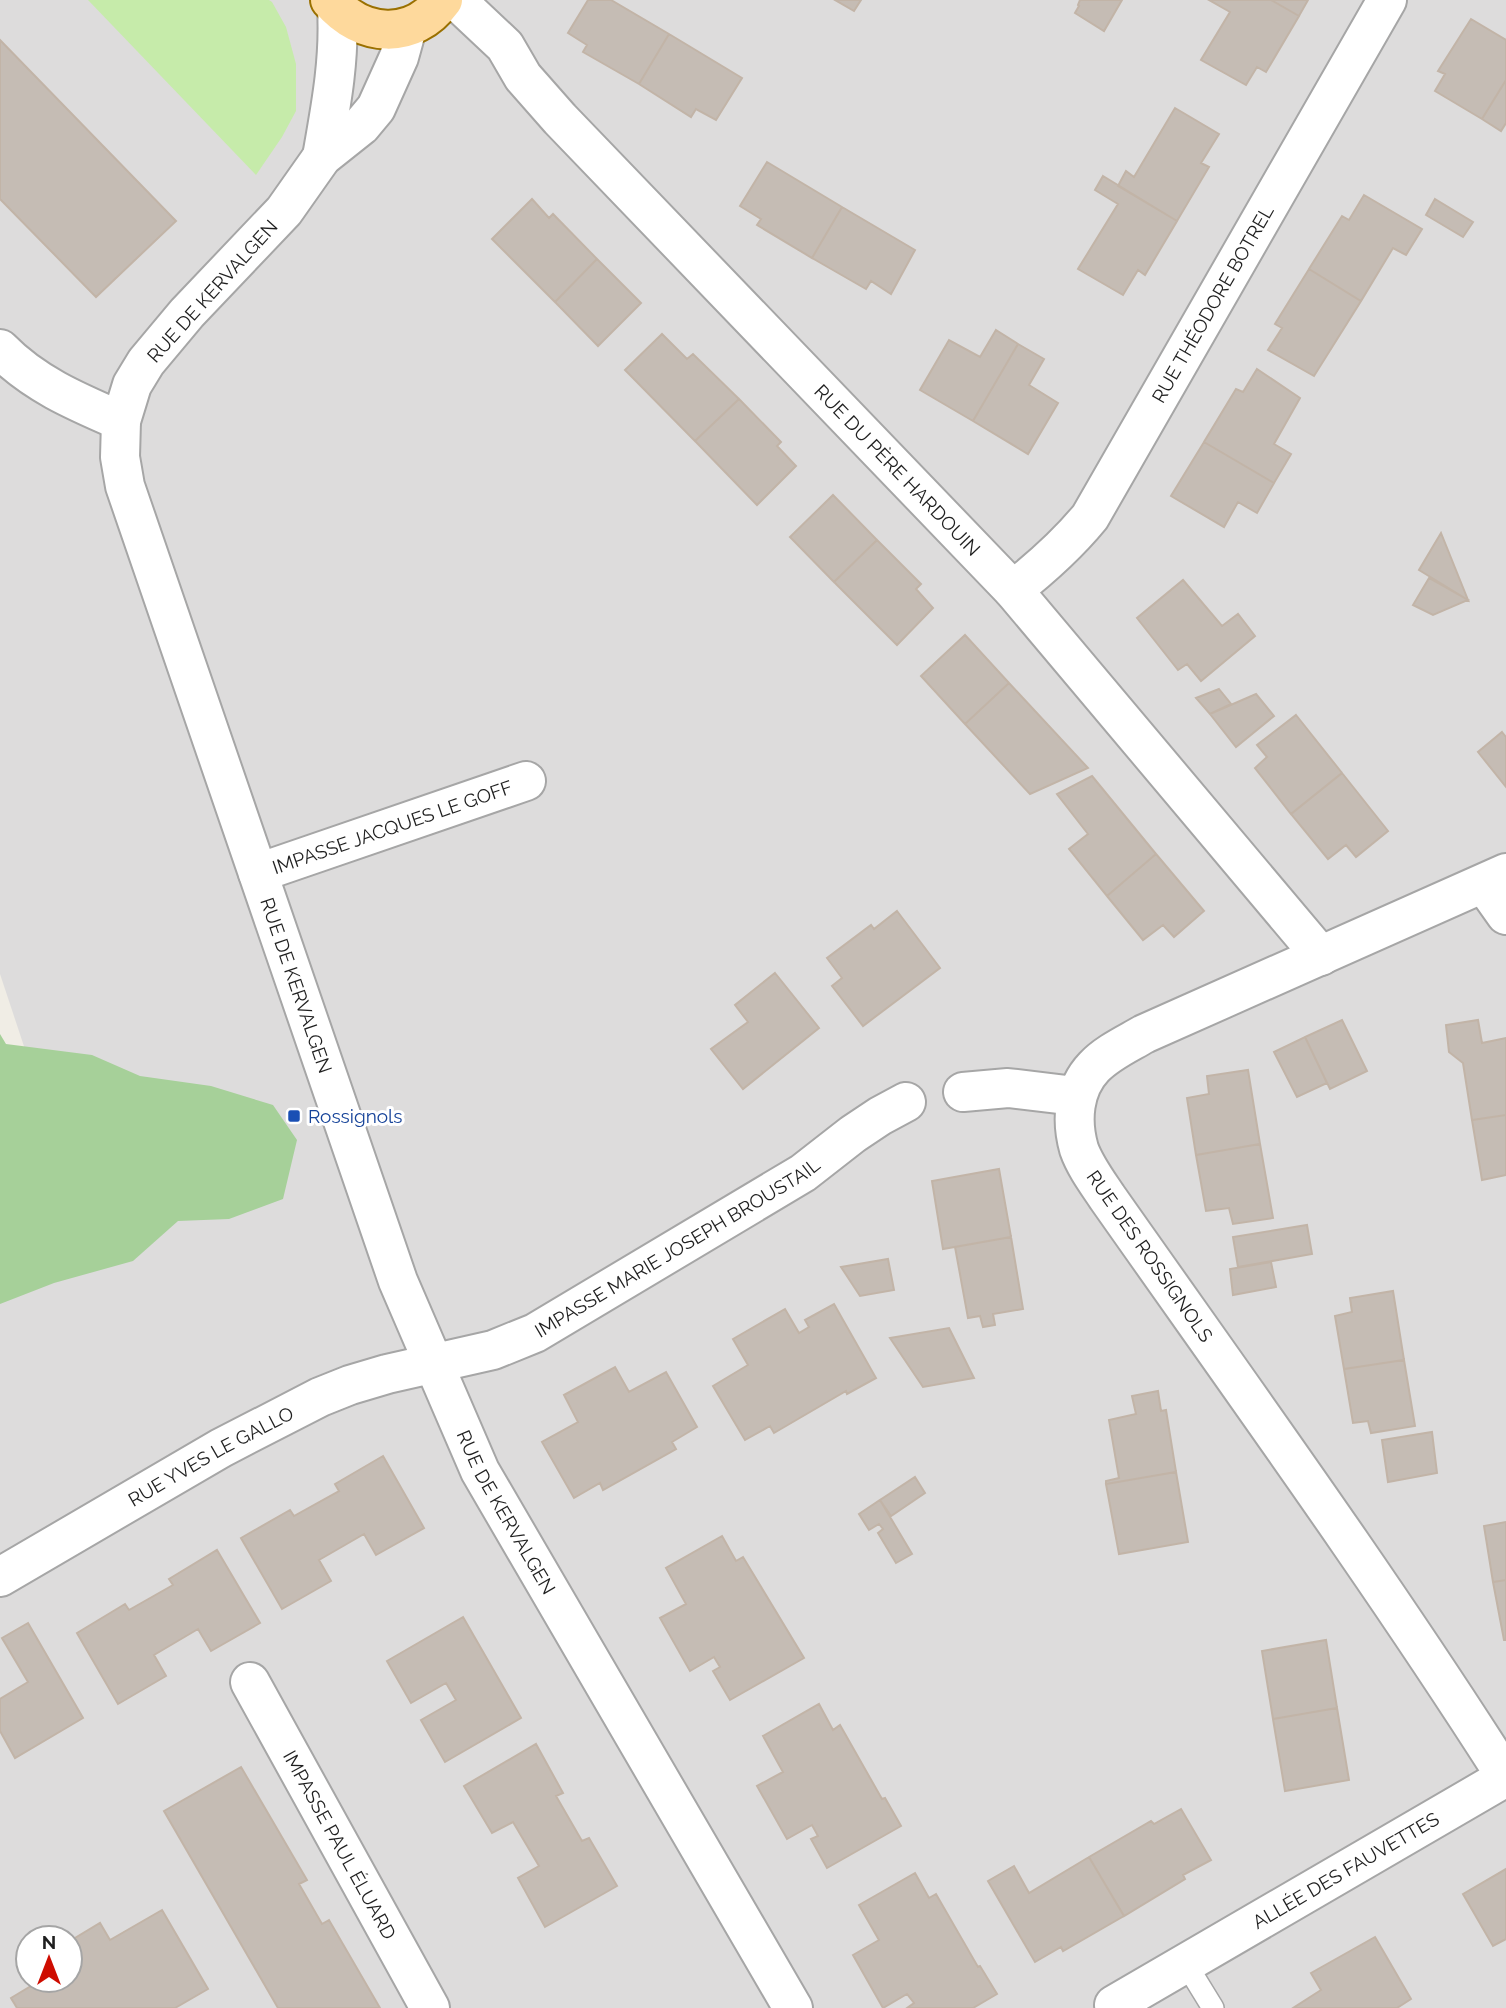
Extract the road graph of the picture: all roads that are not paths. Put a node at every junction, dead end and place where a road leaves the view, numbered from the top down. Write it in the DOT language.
graph roads {
  1 [pos="443,0"];
  2 [pos="456,0"];
  3 [pos="1387,0"];
  4 [pos="334,4"];
  5 [pos="407,27"];
  6 [pos="322,157"];
  7 [pos="0,349"];
  8 [pos="121,421"];
  9 [pos="1013,590"];
  10 [pos="526,781"];
  11 [pos="258,873"];
  12 [pos="1495,879"];
  13 [pos="1506,915"];
  14 [pos="1321,956"];
  15 [pos="963,1092"];
  16 [pos="1075,1096"];
  17 [pos="906,1102"];
  18 [pos="433,1364"];
  19 [pos="0,1577"];
  20 [pos="250,1682"];
  21 [pos="1506,1777"];
  22 [pos="1186,1964"];
  23 [pos="1114,2005"];
  24 [pos="430,2008"];
  25 [pos="793,2008"];
  26 [pos="1213,2008"];
  1 -- 5 [label="main road"];
  2 -- 9 [label="street, RUE DU PÈRE HARDOUIN"];
  3 -- 9 [label="street, RUE THÉODORE BOTREL"];
  4 -- 5 [label="main road"];
  4 -- 6 [label="street, RUE DE KERVALGEN"];
  5 -- 6 [label="street, RUE DE KERVALGEN"];
  6 -- 8 [label="street, RUE DE KERVALGEN"];
  7 -- 8 [label="street"];
  8 -- 11 [label="street, RUE DE KERVALGEN"];
  9 -- 14 [label="street, RUE DU PÈRE HARDOUIN"];
  10 -- 11 [label="street, IMPASSE JACQUES LE GOFF"];
  11 -- 18 [label="street, RUE DE KERVALGEN"];
  12 -- 13 [label="street"];
  12 -- 14 [label="street"];
  14 -- 16 [label="street"];
  15 -- 16 [label="street"];
  16 -- 21 [label="street, RUE DES ROSSIGNOLS"];
  17 -- 18 [label="street, IMPASSE MARIE JOSEPH BROUSTAIL"];
  18 -- 19 [label="street, RUE YVES LE GALLO"];
  18 -- 25 [label="street, RUE DE KERVALGEN"];
  20 -- 24 [label="street, IMPASSE PAUL ÉLUARD"];
  21 -- 22 [label="street, ALLÉE DES FAUVETTES"];
  22 -- 23 [label="street, ALLÉE DES FAUVETTES"];
  22 -- 26 [label="lane"];
}
